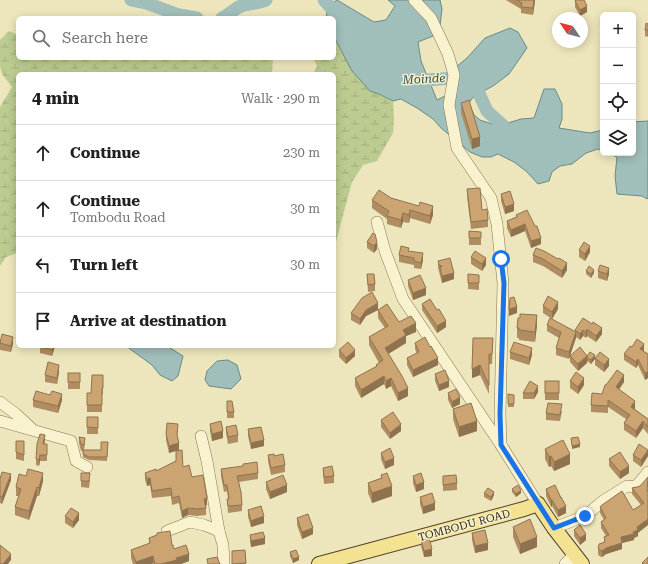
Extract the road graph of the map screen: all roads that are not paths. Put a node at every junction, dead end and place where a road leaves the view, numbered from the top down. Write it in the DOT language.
graph roads {
  1 [pos="414,0"];
  2 [pos="377,222"];
  3 [pos="0,402"];
  4 [pos="0,421"];
  5 [pos="32,430"];
  6 [pos="201,436"];
  7 [pos="501,445"];
  8 [pos="87,467"];
  9 [pos="648,472"];
  10 [pos="538,504"];
  11 [pos="554,528"];
  12 [pos="167,531"];
  13 [pos="219,531"];
  14 [pos="574,561"];
  15 [pos="224,564"];
  16 [pos="319,564"];
  1 -- 7 [label="street"];
  2 -- 7 [label="street"];
  3 -- 5 [label="street"];
  4 -- 5 [label="street"];
  5 -- 8 [label="street"];
  6 -- 13 [label="street"];
  7 -- 10 [label="street"];
  9 -- 11 [label="street"];
  10 -- 11 [label="main road"];
  10 -- 16 [label="main road, TOMBODU ROAD"];
  11 -- 14 [label="main road"];
  12 -- 13 [label="street"];
  13 -- 15 [label="street"];
}
